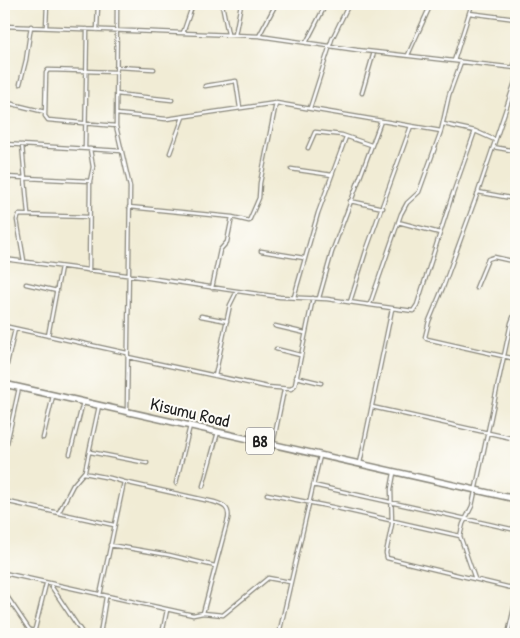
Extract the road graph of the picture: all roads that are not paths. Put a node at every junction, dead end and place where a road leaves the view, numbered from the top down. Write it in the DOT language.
graph roads {
  1 [pos="47,4"];
  2 [pos="98,4"];
  3 [pos="124,4"];
  4 [pos="193,4"];
  5 [pos="222,4"];
  6 [pos="241,4"];
  7 [pos="276,4"];
  8 [pos="326,4"];
  9 [pos="349,4"];
  10 [pos="424,4"];
  11 [pos="430,4"];
  12 [pos="472,4"];
  13 [pos="117,5"];
  14 [pos="469,13"];
  15 [pos="516,19"];
  16 [pos="4,26"];
  17 [pos="31,26"];
  18 [pos="46,27"];
  19 [pos="87,30"];
  20 [pos="97,30"];
  21 [pos="117,30"];
  22 [pos="183,33"];
  23 [pos="228,34"];
  24 [pos="235,35"];
  25 [pos="259,36"];
  26 [pos="306,43"];
  27 [pos="330,46"];
  28 [pos="374,52"];
  29 [pos="408,55"];
  30 [pos="516,60"];
  31 [pos="454,61"];
  32 [pos="461,62"];
  33 [pos="116,66"];
  34 [pos="515,68"];
  35 [pos="154,69"];
  36 [pos="87,71"];
  37 [pos="116,72"];
  38 [pos="516,79"];
  39 [pos="20,84"];
  40 [pos="205,86"];
  41 [pos="362,93"];
  42 [pos="116,94"];
  43 [pos="172,100"];
  44 [pos="4,102"];
  45 [pos="276,103"];
  46 [pos="240,108"];
  47 [pos="310,108"];
  48 [pos="45,112"];
  49 [pos="116,114"];
  50 [pos="183,117"];
  51 [pos="381,121"];
  52 [pos="86,123"];
  53 [pos="443,124"];
  54 [pos="116,126"];
  55 [pos="411,126"];
  56 [pos="441,131"];
  57 [pos="475,131"];
  58 [pos="346,137"];
  59 [pos="495,140"];
  60 [pos="4,144"];
  61 [pos="22,145"];
  62 [pos="371,145"];
  63 [pos="493,147"];
  64 [pos="308,148"];
  65 [pos="85,149"];
  66 [pos="90,150"];
  67 [pos="122,151"];
  68 [pos="516,151"];
  69 [pos="170,153"];
  70 [pos="292,169"];
  71 [pos="332,175"];
  72 [pos="4,177"];
  73 [pos="24,178"];
  74 [pos="90,181"];
  75 [pos="478,192"];
  76 [pos="516,199"];
  77 [pos="350,201"];
  78 [pos="130,207"];
  79 [pos="383,208"];
  80 [pos="28,214"];
  81 [pos="89,217"];
  82 [pos="232,217"];
  83 [pos="398,222"];
  84 [pos="440,233"];
  85 [pos="261,251"];
  86 [pos="516,256"];
  87 [pos="304,258"];
  88 [pos="4,259"];
  89 [pos="24,261"];
  90 [pos="60,267"];
  91 [pos="89,271"];
  92 [pos="128,276"];
  93 [pos="26,284"];
  94 [pos="212,288"];
  95 [pos="476,288"];
  96 [pos="57,291"];
  97 [pos="237,291"];
  98 [pos="294,297"];
  99 [pos="313,298"];
  100 [pos="319,298"];
  101 [pos="350,302"];
  102 [pos="370,304"];
  103 [pos="392,308"];
  104 [pos="516,310"];
  105 [pos="201,316"];
  106 [pos="227,321"];
  107 [pos="511,325"];
  108 [pos="4,326"];
  109 [pos="275,326"];
  110 [pos="516,326"];
  111 [pos="15,329"];
  112 [pos="305,333"];
  113 [pos="48,336"];
  114 [pos="276,349"];
  115 [pos="127,353"];
  116 [pos="300,355"];
  117 [pos="504,356"];
  118 [pos="127,357"];
  119 [pos="516,359"];
  120 [pos="215,376"];
  121 [pos="4,377"];
  122 [pos="296,377"];
  123 [pos="321,383"];
  124 [pos="4,384"];
  125 [pos="19,388"];
  126 [pos="284,390"];
  127 [pos="53,395"];
  128 [pos="83,402"];
  129 [pos="99,406"];
  130 [pos="372,407"];
  131 [pos="127,412"];
  132 [pos="190,426"];
  133 [pos="218,432"];
  134 [pos="488,432"];
  135 [pos="43,438"];
  136 [pos="516,439"];
  137 [pos="8,443"];
  138 [pos="273,444"];
  139 [pos="90,452"];
  140 [pos="70,454"];
  141 [pos="320,455"];
  142 [pos="360,463"];
  143 [pos="148,464"];
  144 [pos="394,471"];
  145 [pos="84,473"];
  146 [pos="124,482"];
  147 [pos="176,483"];
  148 [pos="313,485"];
  149 [pos="203,486"];
  150 [pos="476,489"];
  151 [pos="267,494"];
  152 [pos="516,499"];
  153 [pos="5,501"];
  154 [pos="390,501"];
  155 [pos="309,502"];
  156 [pos="4,510"];
  157 [pos="59,512"];
  158 [pos="466,518"];
  159 [pos="392,520"];
  160 [pos="114,525"];
  161 [pos="516,530"];
  162 [pos="460,536"];
  163 [pos="110,545"];
  164 [pos="215,566"];
  165 [pos="4,573"];
  166 [pos="475,579"];
  167 [pos="290,582"];
  168 [pos="46,584"];
  169 [pos="50,584"];
  170 [pos="516,589"];
  171 [pos="4,592"];
  172 [pos="100,596"];
  173 [pos="106,597"];
  174 [pos="516,599"];
  175 [pos="167,610"];
  176 [pos="202,613"];
  177 [pos="83,634"];
  178 [pos="100,634"];
  179 [pos="162,634"];
  180 [pos="279,634"];
  181 [pos="426,634"];
  182 [pos="443,634"];
  183 [pos="508,634"];
  1 -- 18 [label="street"];
  2 -- 20 [label="street"];
  3 -- 13 [label="street"];
  4 -- 22 [label="street"];
  5 -- 23 [label="street"];
  6 -- 24 [label="street"];
  7 -- 25 [label="street"];
  8 -- 26 [label="street"];
  9 -- 27 [label="street"];
  10 -- 11 [label="street"];
  11 -- 29 [label="street"];
  12 -- 14 [label="street"];
  13 -- 21 [label="street"];
  14 -- 15 [label="street"];
  14 -- 31 [label="street"];
  16 -- 17 [label="street"];
  17 -- 18 [label="street"];
  17 -- 39 [label="street"];
  18 -- 19 [label="street"];
  19 -- 20 [label="street"];
  19 -- 36 [label="street"];
  20 -- 21 [label="street"];
  21 -- 22 [label="street"];
  21 -- 33 [label="street"];
  22 -- 23 [label="street"];
  23 -- 24 [label="street"];
  24 -- 25 [label="street"];
  25 -- 26 [label="street"];
  26 -- 27 [label="street"];
  27 -- 28 [label="street"];
  27 -- 47 [label="street"];
  28 -- 29 [label="street"];
  28 -- 41 [label="street"];
  29 -- 31 [label="street"];
  30 -- 34 [label="street"];
  31 -- 32 [label="street"];
  32 -- 34 [label="street"];
  32 -- 53 [label="street"];
  33 -- 35 [label="street"];
  33 -- 37 [label="street"];
  36 -- 37 [label="street"];
  36 -- 48 [label="street"];
  36 -- 52 [label="street"];
  37 -- 42 [label="street"];
  38 -- 59 [label="street"];
  40 -- 46 [label="street"];
  42 -- 43 [label="street"];
  42 -- 49 [label="street"];
  44 -- 48 [label="street"];
  45 -- 46 [label="street"];
  45 -- 47 [label="street"];
  45 -- 82 [label="street"];
  46 -- 50 [label="street"];
  47 -- 51 [label="street"];
  48 -- 52 [label="street"];
  49 -- 50 [label="street"];
  49 -- 54 [label="street"];
  50 -- 69 [label="street"];
  51 -- 55 [label="street"];
  51 -- 62 [label="street"];
  52 -- 54 [label="street"];
  52 -- 65 [label="street"];
  53 -- 56 [label="street"];
  53 -- 57 [label="street"];
  54 -- 67 [label="street"];
  55 -- 56 [label="street"];
  55 -- 79 [label="street"];
  56 -- 83 [label="street"];
  57 -- 59 [label="street"];
  57 -- 84 [label="street"];
  58 -- 62 [label="street"];
  58 -- 64 [label="street"];
  58 -- 71 [label="street"];
  59 -- 63 [label="street"];
  60 -- 61 [label="street"];
  61 -- 65 [label="street"];
  61 -- 73 [label="street"];
  62 -- 77 [label="street"];
  63 -- 68 [label="street"];
  63 -- 75 [label="street"];
  65 -- 66 [label="street"];
  66 -- 67 [label="street"];
  66 -- 74 [label="street"];
  67 -- 78 [label="street"];
  70 -- 71 [label="street"];
  71 -- 87 [label="street"];
  72 -- 73 [label="street"];
  73 -- 74 [label="street"];
  73 -- 80 [label="street"];
  74 -- 81 [label="street"];
  75 -- 76 [label="street"];
  75 -- 117 [label="street"];
  77 -- 79 [label="street"];
  77 -- 100 [label="street"];
  78 -- 82 [label="street"];
  78 -- 92 [label="street"];
  79 -- 101 [label="street"];
  80 -- 81 [label="street"];
  80 -- 89 [label="street"];
  81 -- 91 [label="street"];
  82 -- 94 [label="street"];
  83 -- 84 [label="street"];
  83 -- 102 [label="street"];
  84 -- 103 [label="street"];
  85 -- 87 [label="street"];
  86 -- 95 [label="street"];
  87 -- 98 [label="street"];
  88 -- 89 [label="street"];
  89 -- 90 [label="street"];
  90 -- 91 [label="street"];
  90 -- 96 [label="street"];
  91 -- 92 [label="street"];
  92 -- 94 [label="street"];
  92 -- 115 [label="street"];
  93 -- 96 [label="street"];
  94 -- 97 [label="street"];
  96 -- 113 [label="street"];
  97 -- 98 [label="street"];
  97 -- 106 [label="street"];
  98 -- 99 [label="street"];
  99 -- 100 [label="street"];
  99 -- 112 [label="street"];
  100 -- 101 [label="street"];
  101 -- 102 [label="street"];
  102 -- 103 [label="street"];
  103 -- 130 [label="street"];
  104 -- 107 [label="street"];
  105 -- 106 [label="street"];
  106 -- 120 [label="street"];
  107 -- 110 [label="street"];
  107 -- 117 [label="street"];
  108 -- 111 [label="street"];
  109 -- 112 [label="street"];
  111 -- 113 [label="street"];
  111 -- 121 [label="street"];
  112 -- 116 [label="street"];
  113 -- 115 [label="street"];
  114 -- 116 [label="street"];
  115 -- 118 [label="street"];
  116 -- 122 [label="street"];
  117 -- 119 [label="street"];
  117 -- 134 [label="street"];
  118 -- 120 [label="street"];
  118 -- 131 [label="street"];
  120 -- 126 [label="street"];
  122 -- 123 [label="street"];
  122 -- 126 [label="street"];
  124 -- 125 [label="highway, Kisumu Road / B8"];
  125 -- 127 [label="highway, Kisumu Road / B8"];
  125 -- 137 [label="street"];
  126 -- 138 [label="street"];
  127 -- 128 [label="highway, Kisumu Road / B8"];
  127 -- 135 [label="street"];
  128 -- 129 [label="highway, Kisumu Road / B8"];
  128 -- 140 [label="street"];
  129 -- 131 [label="highway, Kisumu Road / B8"];
  129 -- 139 [label="street"];
  130 -- 134 [label="street"];
  130 -- 142 [label="street"];
  131 -- 132 [label="highway, Kisumu Road / B8"];
  132 -- 133 [label="highway, Kisumu Road / B8"];
  132 -- 147 [label="street"];
  133 -- 138 [label="highway, Kisumu Road / B8"];
  133 -- 149 [label="street"];
  134 -- 136 [label="street"];
  134 -- 150 [label="street"];
  138 -- 141 [label="highway, Kisumu Road / B8"];
  139 -- 143 [label="street"];
  139 -- 145 [label="street"];
  141 -- 142 [label="highway, Kisumu Road / B8"];
  141 -- 148 [label="street"];
  142 -- 144 [label="highway, Kisumu Road / B8"];
  144 -- 150 [label="highway, Kisumu Road / B8"];
  144 -- 154 [label="street"];
  145 -- 146 [label="street"];
  145 -- 157 [label="street"];
  146 -- 160 [label="street"];
  146 -- 164 [label="street"];
  148 -- 154 [label="street"];
  148 -- 155 [label="street"];
  150 -- 152 [label="highway, Kisumu Road / B8"];
  150 -- 158 [label="street"];
  151 -- 155 [label="street"];
  153 -- 156 [label="street"];
  153 -- 157 [label="street"];
  154 -- 158 [label="street"];
  154 -- 159 [label="street"];
  155 -- 159 [label="street"];
  155 -- 167 [label="street"];
  157 -- 160 [label="street"];
  158 -- 161 [label="street"];
  158 -- 162 [label="street"];
  159 -- 162 [label="street"];
  159 -- 166 [label="street"];
  160 -- 163 [label="street"];
  162 -- 166 [label="street"];
  163 -- 164 [label="street"];
  163 -- 172 [label="street"];
  164 -- 176 [label="street"];
  165 -- 168 [label="street"];
  166 -- 170 [label="street"];
  167 -- 176 [label="street"];
  167 -- 180 [label="street"];
  168 -- 169 [label="street"];
  168 -- 171 [label="street"];
  169 -- 172 [label="street"];
  169 -- 177 [label="street"];
  172 -- 173 [label="street"];
  173 -- 175 [label="street"];
  173 -- 178 [label="street"];
  174 -- 183 [label="street"];
  175 -- 176 [label="street"];
  175 -- 179 [label="street"];
  181 -- 182 [label="street"];
}
